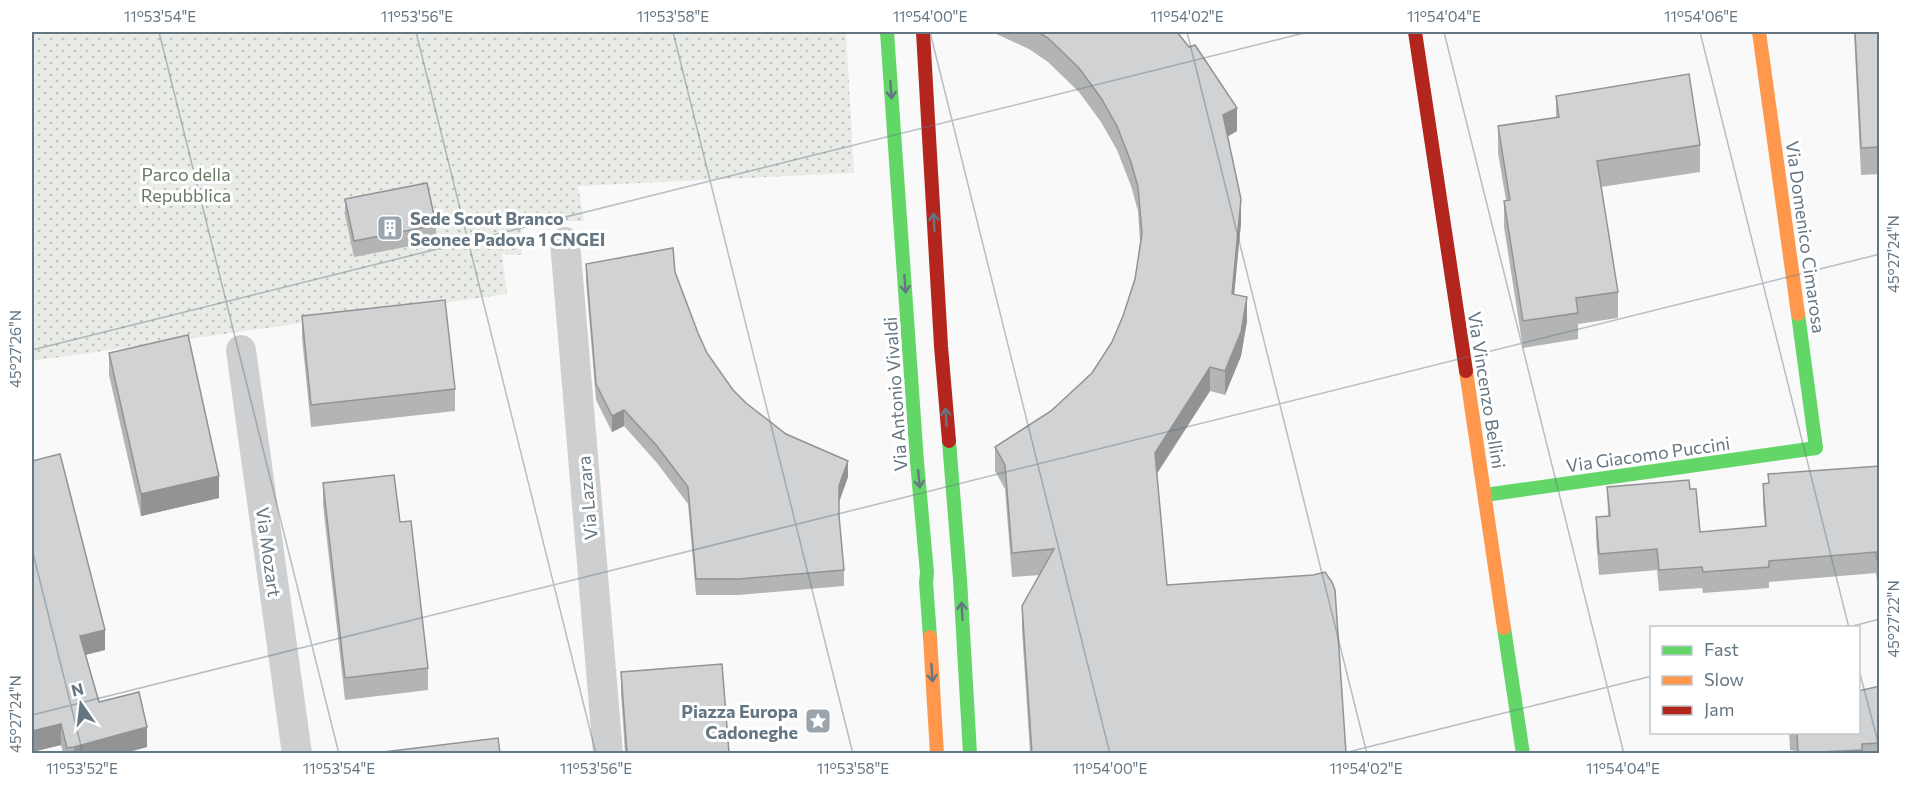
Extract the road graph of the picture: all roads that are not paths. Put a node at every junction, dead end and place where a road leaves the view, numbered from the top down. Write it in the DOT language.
graph roads {
  1 [pos="887,32"];
  2 [pos="922,32"];
  3 [pos="1415,32"];
  4 [pos="1759,32"];
  5 [pos="565,242"];
  6 [pos="241,350"];
  7 [pos="1816,448"];
  8 [pos="1485,495"];
  9 [pos="297,753"];
  10 [pos="608,753"];
  11 [pos="937,753"];
  12 [pos="970,753"];
  13 [pos="1523,753"];
  1 -- 11 [label="street, Via Antonio Vivaldi, one-way"];
  12 -- 2 [label="street, one-way"];
  3 -- 8 [label="street, Via Vincenzo Bellini"];
  4 -- 7 [label="street, Via Domenico Cimarosa"];
  5 -- 10 [label="street, Via Lazara"];
  6 -- 9 [label="street, Via Mozart"];
  7 -- 8 [label="street, Via Giacomo Puccini"];
  8 -- 13 [label="street, Via Vincenzo Bellini"];
}
